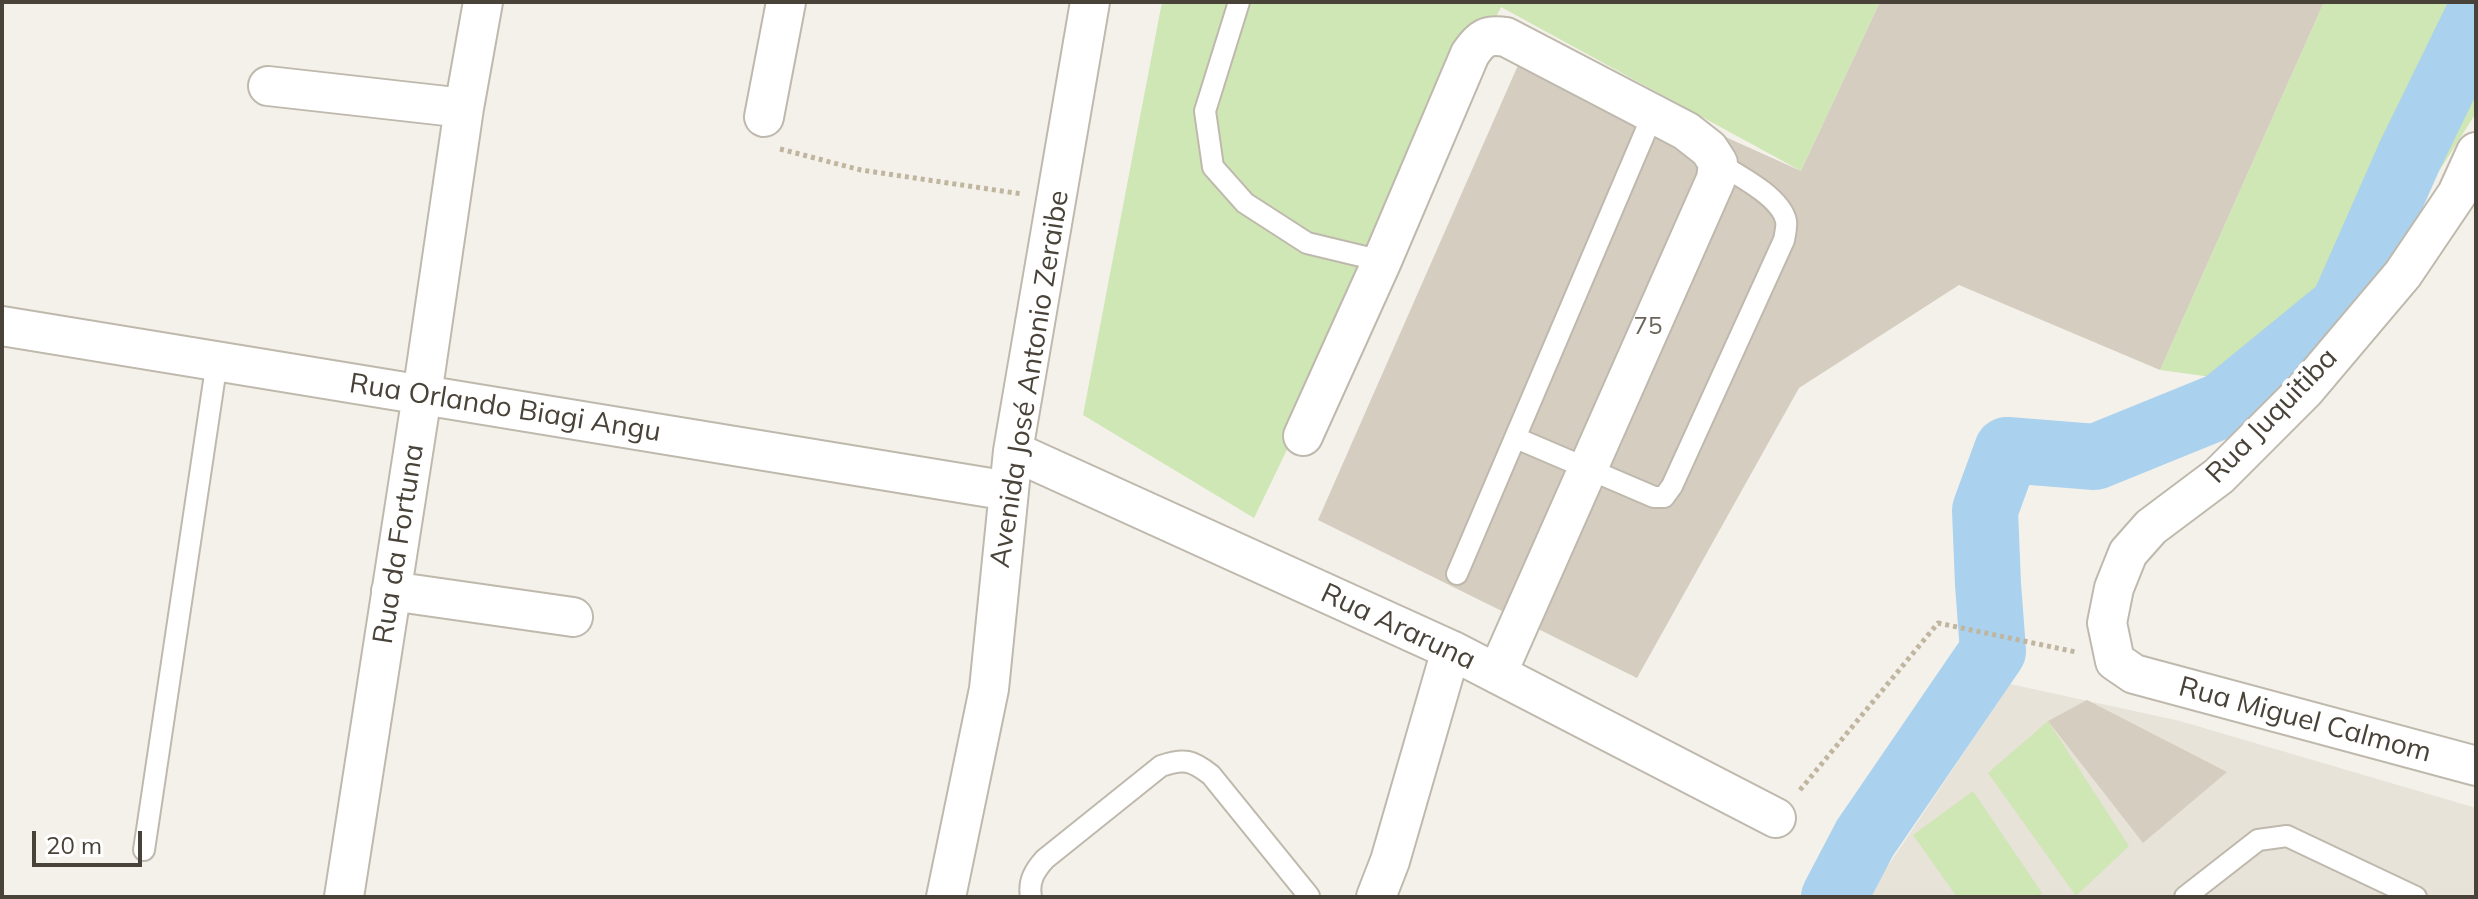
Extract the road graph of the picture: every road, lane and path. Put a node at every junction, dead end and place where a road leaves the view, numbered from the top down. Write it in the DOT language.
graph roads {
  1 [pos="483,2"];
  2 [pos="786,2"];
  3 [pos="1090,2"];
  4 [pos="1239,2"];
  5 [pos="268,86"];
  6 [pos="464,108"];
  7 [pos="1653,114"];
  8 [pos="764,117"];
  9 [pos="2476,152"];
  10 [pos="1718,163"];
  11 [pos="1058,199"];
  12 [pos="1382,261"];
  13 [pos="2,326"];
  14 [pos="217,361"];
  15 [pos="422,395"];
  16 [pos="1303,436"];
  17 [pos="1516,438"];
  18 [pos="1013,451"];
  19 [pos="1588,468"];
  20 [pos="1009,491"];
  21 [pos="1457,574"];
  22 [pos="391,591"];
  23 [pos="573,617"];
  24 [pos="1451,650"];
  25 [pos="2124,668"];
  26 [pos="1497,674"];
  27 [pos="2476,766"];
  28 [pos="1776,818"];
  29 [pos="144,850"];
  30 [pos="1309,896"];
  31 [pos="344,897"];
  32 [pos="946,897"];
  33 [pos="1031,897"];
  34 [pos="1376,897"];
  35 [pos="2185,897"];
  36 [pos="2416,897"];
  1 -- 6 [label="street, Rua da Fortuna"];
  2 -- 8 [label="street"];
  3 -- 11 [label="street, Avenida José Antonio Zeraibe"];
  4 -- 12 [label="lane"];
  5 -- 6 [label="street"];
  6 -- 15 [label="street, Rua da Fortuna"];
  7 -- 10 [label="street"];
  7 -- 12 [label="street"];
  7 -- 17 [label="lane"];
  8 -- 11 [label="path"];
  9 -- 25 [label="street, Rua Juquitiba"];
  10 -- 19 [label="street"];
  10 -- 19 [label="lane"];
  11 -- 18 [label="street, Avenida José Antonio Zeraibe"];
  12 -- 16 [label="street"];
  13 -- 14 [label="street, Rua Orlando Biagi Angu"];
  14 -- 15 [label="street, Rua Orlando Biagi Angu"];
  14 -- 29 [label="lane"];
  15 -- 20 [label="street, Rua Orlando Biagi Angu"];
  15 -- 22 [label="street, Rua da Fortuna"];
  17 -- 19 [label="lane"];
  17 -- 21 [label="lane"];
  18 -- 20 [label="street, Avenida José Antonio Zeraibe"];
  18 -- 24 [label="street, Rua Araruna"];
  19 -- 26 [label="street"];
  20 -- 32 [label="street, Avenida José Antonio Zeraibe"];
  22 -- 23 [label="street"];
  22 -- 31 [label="street, Rua da Fortuna"];
  24 -- 26 [label="street, Rua Araruna"];
  24 -- 34 [label="street"];
  25 -- 27 [label="street, Rua Miguel Calmom"];
  25 -- 28 [label="path"];
  26 -- 28 [label="street, Rua Araruna"];
  30 -- 33 [label="lane"];
  35 -- 36 [label="lane"];
}
